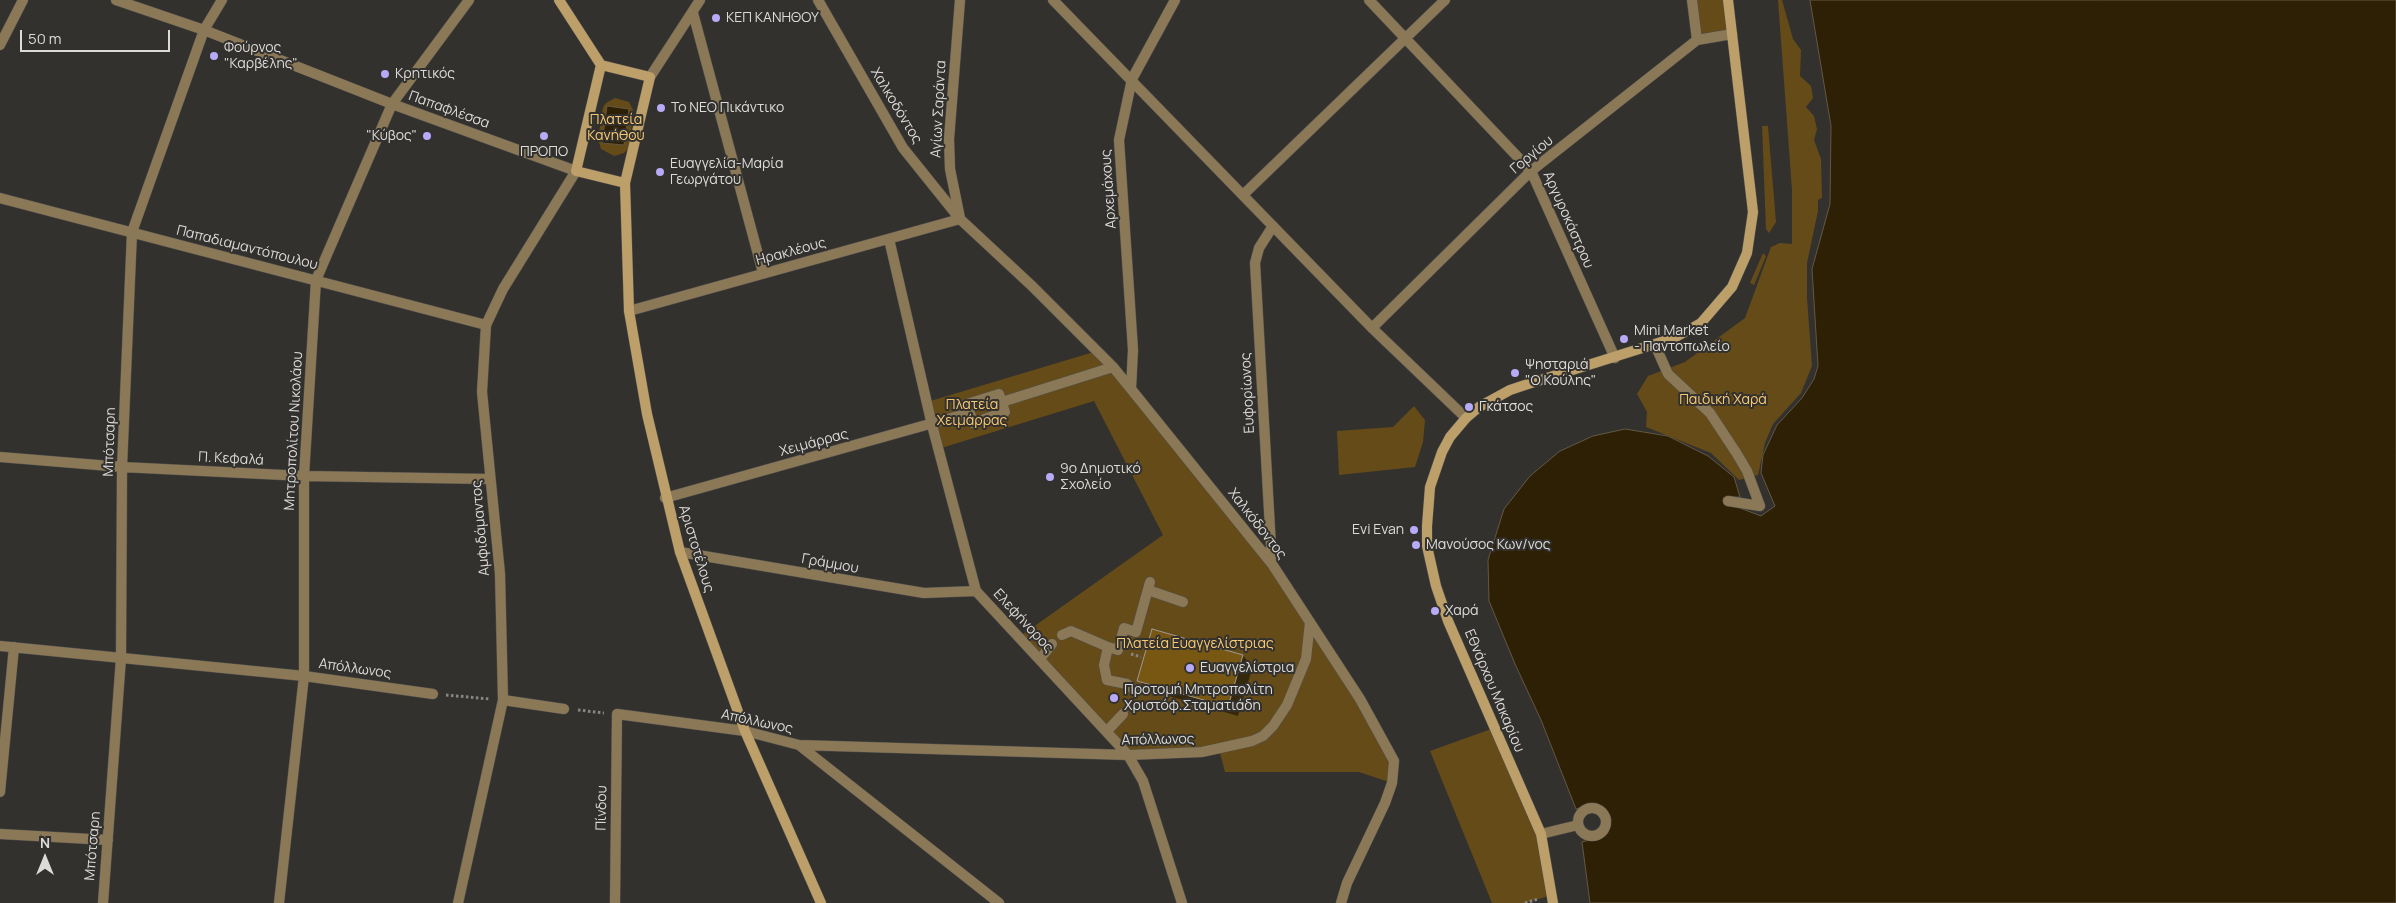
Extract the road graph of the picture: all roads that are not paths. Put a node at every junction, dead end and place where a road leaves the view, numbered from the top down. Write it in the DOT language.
graph roads {
  1 [pos="23,0"];
  2 [pos="116,0"];
  3 [pos="222,0"];
  4 [pos="469,0"];
  5 [pos="559,0"];
  6 [pos="700,0"];
  7 [pos="818,0"];
  8 [pos="960,0"];
  9 [pos="1053,0"];
  10 [pos="1175,0"];
  11 [pos="1369,0"];
  12 [pos="1445,0"];
  13 [pos="1692,0"];
  14 [pos="1728,0"];
  15 [pos="693,12"];
  16 [pos="204,30"];
  17 [pos="1732,34"];
  18 [pos="1404,37"];
  19 [pos="1697,40"];
  20 [pos="0,45"];
  21 [pos="601,65"];
  22 [pos="650,77"];
  23 [pos="1132,79"];
  24 [pos="392,104"];
  25 [pos="576,171"];
  26 [pos="1531,171"];
  27 [pos="625,183"];
  28 [pos="1244,194"];
  29 [pos="0,198"];
  30 [pos="960,219"];
  31 [pos="1273,226"];
  32 [pos="132,232"];
  33 [pos="889,239"];
  34 [pos="763,274"];
  35 [pos="316,280"];
  36 [pos="629,310"];
  37 [pos="486,325"];
  38 [pos="1372,328"];
  39 [pos="1655,344"];
  40 [pos="1615,358"];
  41 [pos="1113,367"];
  42 [pos="1131,389"];
  43 [pos="1002,402"];
  44 [pos="969,413"];
  45 [pos="1466,418"];
  46 [pos="932,425"];
  47 [pos="0,457"];
  48 [pos="122,467"];
  49 [pos="304,476"];
  50 [pos="490,479"];
  51 [pos="665,498"];
  52 [pos="1728,501"];
  53 [pos="680,552"];
  54 [pos="1272,564"];
  55 [pos="976,591"];
  56 [pos="1183,602"];
  57 [pos="1310,622"];
  58 [pos="1062,635"];
  59 [pos="1052,644"];
  60 [pos="0,646"];
  61 [pos="14,647"];
  62 [pos="1108,647"];
  63 [pos="121,658"];
  64 [pos="1040,658"];
  65 [pos="304,676"];
  66 [pos="1134,690"];
  67 [pos="433,694"];
  68 [pos="503,700"];
  69 [pos="564,709"];
  70 [pos="617,714"];
  71 [pos="1123,714"];
  72 [pos="745,731"];
  73 [pos="1107,731"];
  74 [pos="799,745"];
  75 [pos="1128,755"];
  76 [pos="0,792"];
  77 [pos="1578,825"];
  78 [pos="0,834"];
  79 [pos="1540,834"];
  80 [pos="108,840"];
  81 [pos="103,903"];
  82 [pos="279,903"];
  83 [pos="458,903"];
  84 [pos="615,903"];
  85 [pos="821,903"];
  86 [pos="998,903"];
  87 [pos="1182,903"];
  88 [pos="1341,903"];
  89 [pos="1553,903"];
  1 -- 20 [label="street"];
  2 -- 16 [label="street, Παπαφλέσσα"];
  3 -- 16 [label="street, Μπότσαρη"];
  4 -- 24 [label="street, Μητροπολίτου Νικολάου"];
  5 -- 21 [label="street"];
  6 -- 15 [label="street"];
  7 -- 30 [label="street, Χαλκοδόντος"];
  8 -- 30 [label="street, Αγίων Σαράντα"];
  9 -- 23 [label="street"];
  10 -- 23 [label="street, Αρχεμάχους"];
  11 -- 18 [label="street, Αργυροκάστρου"];
  12 -- 18 [label="street"];
  13 -- 19 [label="street"];
  14 -- 17 [label="street"];
  15 -- 22 [label="street"];
  15 -- 34 [label="street"];
  16 -- 24 [label="street, Παπαφλέσσα"];
  16 -- 32 [label="street, Μπότσαρη"];
  17 -- 19 [label="street, Γοργίου"];
  17 -- 39 [label="street, Εθνάρχου Μακαρίου"];
  18 -- 26 [label="street, Αργυροκάστρου"];
  18 -- 28 [label="street"];
  19 -- 26 [label="street, Γοργίου"];
  21 -- 22 [label="street"];
  21 -- 25 [label="street"];
  22 -- 27 [label="street, Αριστοτέλους"];
  23 -- 28 [label="street"];
  23 -- 42 [label="street, Αρχεμάχους"];
  24 -- 25 [label="street, Παπαφλέσσα"];
  24 -- 35 [label="street, Μητροπολίτου Νικολάου"];
  25 -- 27 [label="street"];
  25 -- 37 [label="street, Αμφιδάμαντος"];
  26 -- 38 [label="street, Γοργίου"];
  26 -- 40 [label="street, Αργυροκάστρου"];
  27 -- 36 [label="street, Αριστοτέλους"];
  28 -- 31 [label="street"];
  29 -- 32 [label="street, Παπαδιαμαντόπουλου"];
  30 -- 33 [label="street, Ηρακλέους"];
  30 -- 41 [label="street, Χαλκόδοντος"];
  31 -- 38 [label="street"];
  31 -- 54 [label="street, Ευφορίωνος"];
  32 -- 35 [label="street, Παπαδιαμαντόπουλου"];
  32 -- 48 [label="street, Μπότσαρη"];
  33 -- 34 [label="street, Ηρακλέους"];
  33 -- 46 [label="street, Ελεφήνορος"];
  34 -- 36 [label="street, Ηρακλέους"];
  35 -- 37 [label="street, Παπαδιαμαντόπουλου"];
  35 -- 49 [label="street, Μητροπολίτου Νικολάου"];
  36 -- 51 [label="street, Αριστοτέλους"];
  37 -- 50 [label="street, Αμφιδάμαντος"];
  38 -- 45 [label="street"];
  39 -- 40 [label="street, Εθνάρχου Μακαρίου"];
  39 -- 52 [label="street"];
  40 -- 45 [label="street, Εθνάρχου Μακαρίου"];
  41 -- 42 [label="street, Χαλκόδοντος"];
  41 -- 43 [label="street"];
  42 -- 54 [label="street, Χαλκόδοντος"];
  43 -- 44 [label="street"];
  43 -- 44 [label="street"];
  44 -- 46 [label="street, Χειμάρρας"];
  45 -- 79 [label="street, Εθνάρχου Μακαρίου"];
  46 -- 51 [label="street, Χειμάρρας"];
  46 -- 55 [label="street, Ελεφήνορος"];
  47 -- 48 [label="street, Π. Κεφαλά"];
  48 -- 49 [label="street, Π. Κεφαλά"];
  48 -- 63 [label="street, Μπότσαρη"];
  49 -- 50 [label="street, Π. Κεφαλά"];
  49 -- 65 [label="street, Μητροπολίτου Νικολάου"];
  50 -- 68 [label="street, Αμφιδάμαντος"];
  51 -- 53 [label="street, Αριστοτέλους"];
  53 -- 55 [label="street, Γράμμου"];
  53 -- 72 [label="street, Αριστοτέλους"];
  54 -- 57 [label="street, Χαλκόδοντος"];
  55 -- 64 [label="street, Ελεφήνορος"];
  56 -- 62 [label="street"];
  57 -- 75 [label="street, Απόλλωνος"];
  57 -- 88 [label="street, Χαλκόδοντος"];
  58 -- 62 [label="street"];
  59 -- 64 [label="street"];
  60 -- 61 [label="street, Απόλλωνος"];
  61 -- 63 [label="street, Απόλλωνος"];
  61 -- 76 [label="street"];
  62 -- 66 [label="street"];
  63 -- 65 [label="street, Απόλλωνος"];
  63 -- 80 [label="street, Μπότσαρη"];
  64 -- 73 [label="street, Ελεφήνορος"];
  65 -- 67 [label="street, Απόλλωνος"];
  65 -- 82 [label="street, Μητροπολίτου Νικολάου"];
  68 -- 69 [label="street"];
  68 -- 83 [label="street, Αμφιδάμαντος"];
  70 -- 72 [label="street, Απόλλωνος"];
  70 -- 84 [label="street, Πίνδου"];
  71 -- 73 [label="street"];
  72 -- 74 [label="street, Απόλλωνος"];
  72 -- 85 [label="street, Αριστοτέλους"];
  73 -- 75 [label="street, Ελεφήνορος"];
  74 -- 75 [label="street, Απόλλωνος"];
  74 -- 86 [label="street"];
  75 -- 87 [label="street, Ελεφήνορος"];
  77 -- 79 [label="street"];
  78 -- 80 [label="street"];
  79 -- 89 [label="street, Εθνάρχου Μακαρίου"];
  80 -- 81 [label="street, Μπότσαρη"];
}
